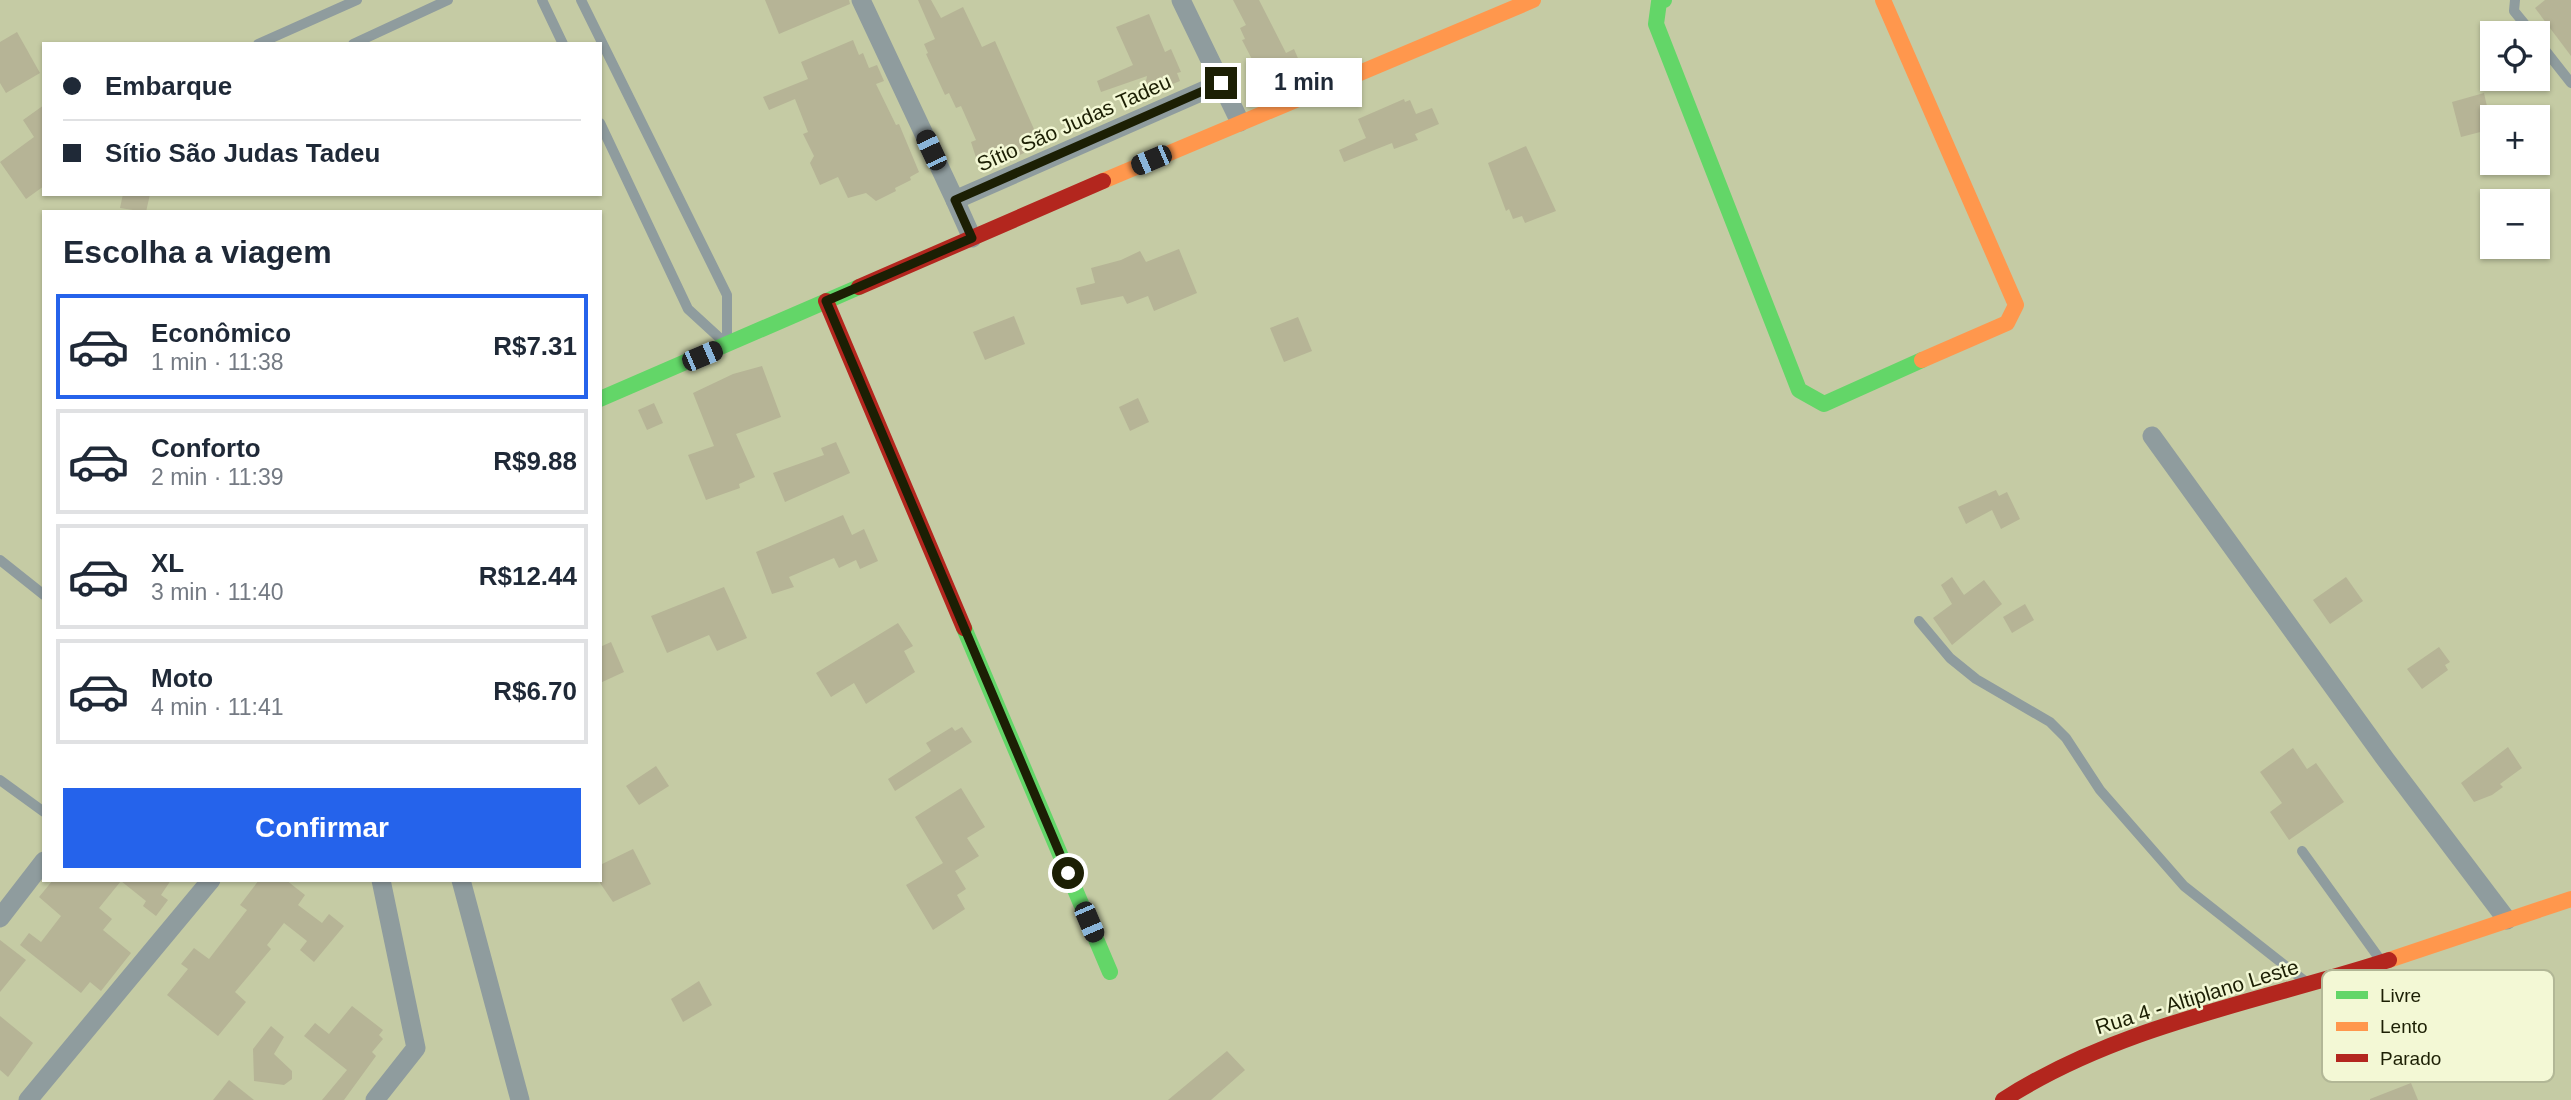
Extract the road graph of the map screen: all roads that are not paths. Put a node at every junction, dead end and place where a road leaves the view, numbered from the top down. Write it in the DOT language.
graph roads {
  1 [pos="357,0"];
  2 [pos="448,0"];
  3 [pos="542,0"];
  4 [pos="581,0"];
  5 [pos="861,0"];
  6 [pos="1181,0"];
  7 [pos="1533,0"];
  8 [pos="1664,0"];
  9 [pos="1883,0"];
  10 [pos="2515,0"];
  11 [pos="2522,21"];
  12 [pos="262,42"];
  13 [pos="357,42"];
  14 [pos="562,42"];
  15 [pos="602,42"];
  16 [pos="602,42"];
  17 [pos="2550,56"];
  18 [pos="1221,83"];
  19 [pos="2571,83"];
  20 [pos="1240,122"];
  21 [pos="602,127"];
  22 [pos="955,200"];
  23 [pos="972,238"];
  24 [pos="826,301"];
  25 [pos="727,345"];
  26 [pos="602,398"];
  27 [pos="2152,436"];
  28 [pos="0,560"];
  29 [pos="42,593"];
  30 [pos="1919,621"];
  31 [pos="0,780"];
  32 [pos="42,811"];
  33 [pos="2302,851"];
  34 [pos="42,864"];
  35 [pos="209,882"];
  36 [pos="381,882"];
  37 [pos="462,882"];
  38 [pos="2571,899"];
  39 [pos="0,918"];
  40 [pos="2507,920"];
  41 [pos="2382,961"];
  42 [pos="2355,970"];
  43 [pos="1110,972"];
  44 [pos="2322,981"];
  45 [pos="2310,985"];
  46 [pos="28,1100"];
  47 [pos="375,1100"];
  48 [pos="520,1100"];
  49 [pos="2003,1100"];
  1 -- 12 [label="lane"];
  2 -- 13 [label="lane"];
  3 -- 14 [label="lane"];
  4 -- 15 [label="lane"];
  5 -- 22 [label="street"];
  6 -- 18 [label="street"];
  7 -- 20 [label="street"];
  8 -- 9 [label="street"];
  10 -- 11 [label="lane"];
  16 -- 25 [label="lane"];
  17 -- 19 [label="lane"];
  18 -- 20 [label="street"];
  18 -- 22 [label="street, Sítio São Judas Tadeu"];
  20 -- 23 [label="street"];
  21 -- 25 [label="lane"];
  22 -- 23 [label="street"];
  23 -- 24 [label="street"];
  24 -- 25 [label="street"];
  24 -- 43 [label="street"];
  25 -- 26 [label="street"];
  27 -- 40 [label="street"];
  28 -- 29 [label="lane"];
  30 -- 45 [label="lane"];
  31 -- 32 [label="lane"];
  33 -- 41 [label="lane"];
  34 -- 39 [label="street"];
  35 -- 46 [label="street"];
  36 -- 47 [label="street"];
  37 -- 48 [label="street"];
  38 -- 40 [label="street, Rua 4 - Altiplano Leste"];
  40 -- 41 [label="street, Rua 4 - Altiplano Leste"];
  41 -- 42 [label="street, Rua 4 - Altiplano Leste"];
  44 -- 45 [label="street, Rua 4 - Altiplano Leste"];
  45 -- 49 [label="street, Rua 4 - Altiplano Leste"];
}
